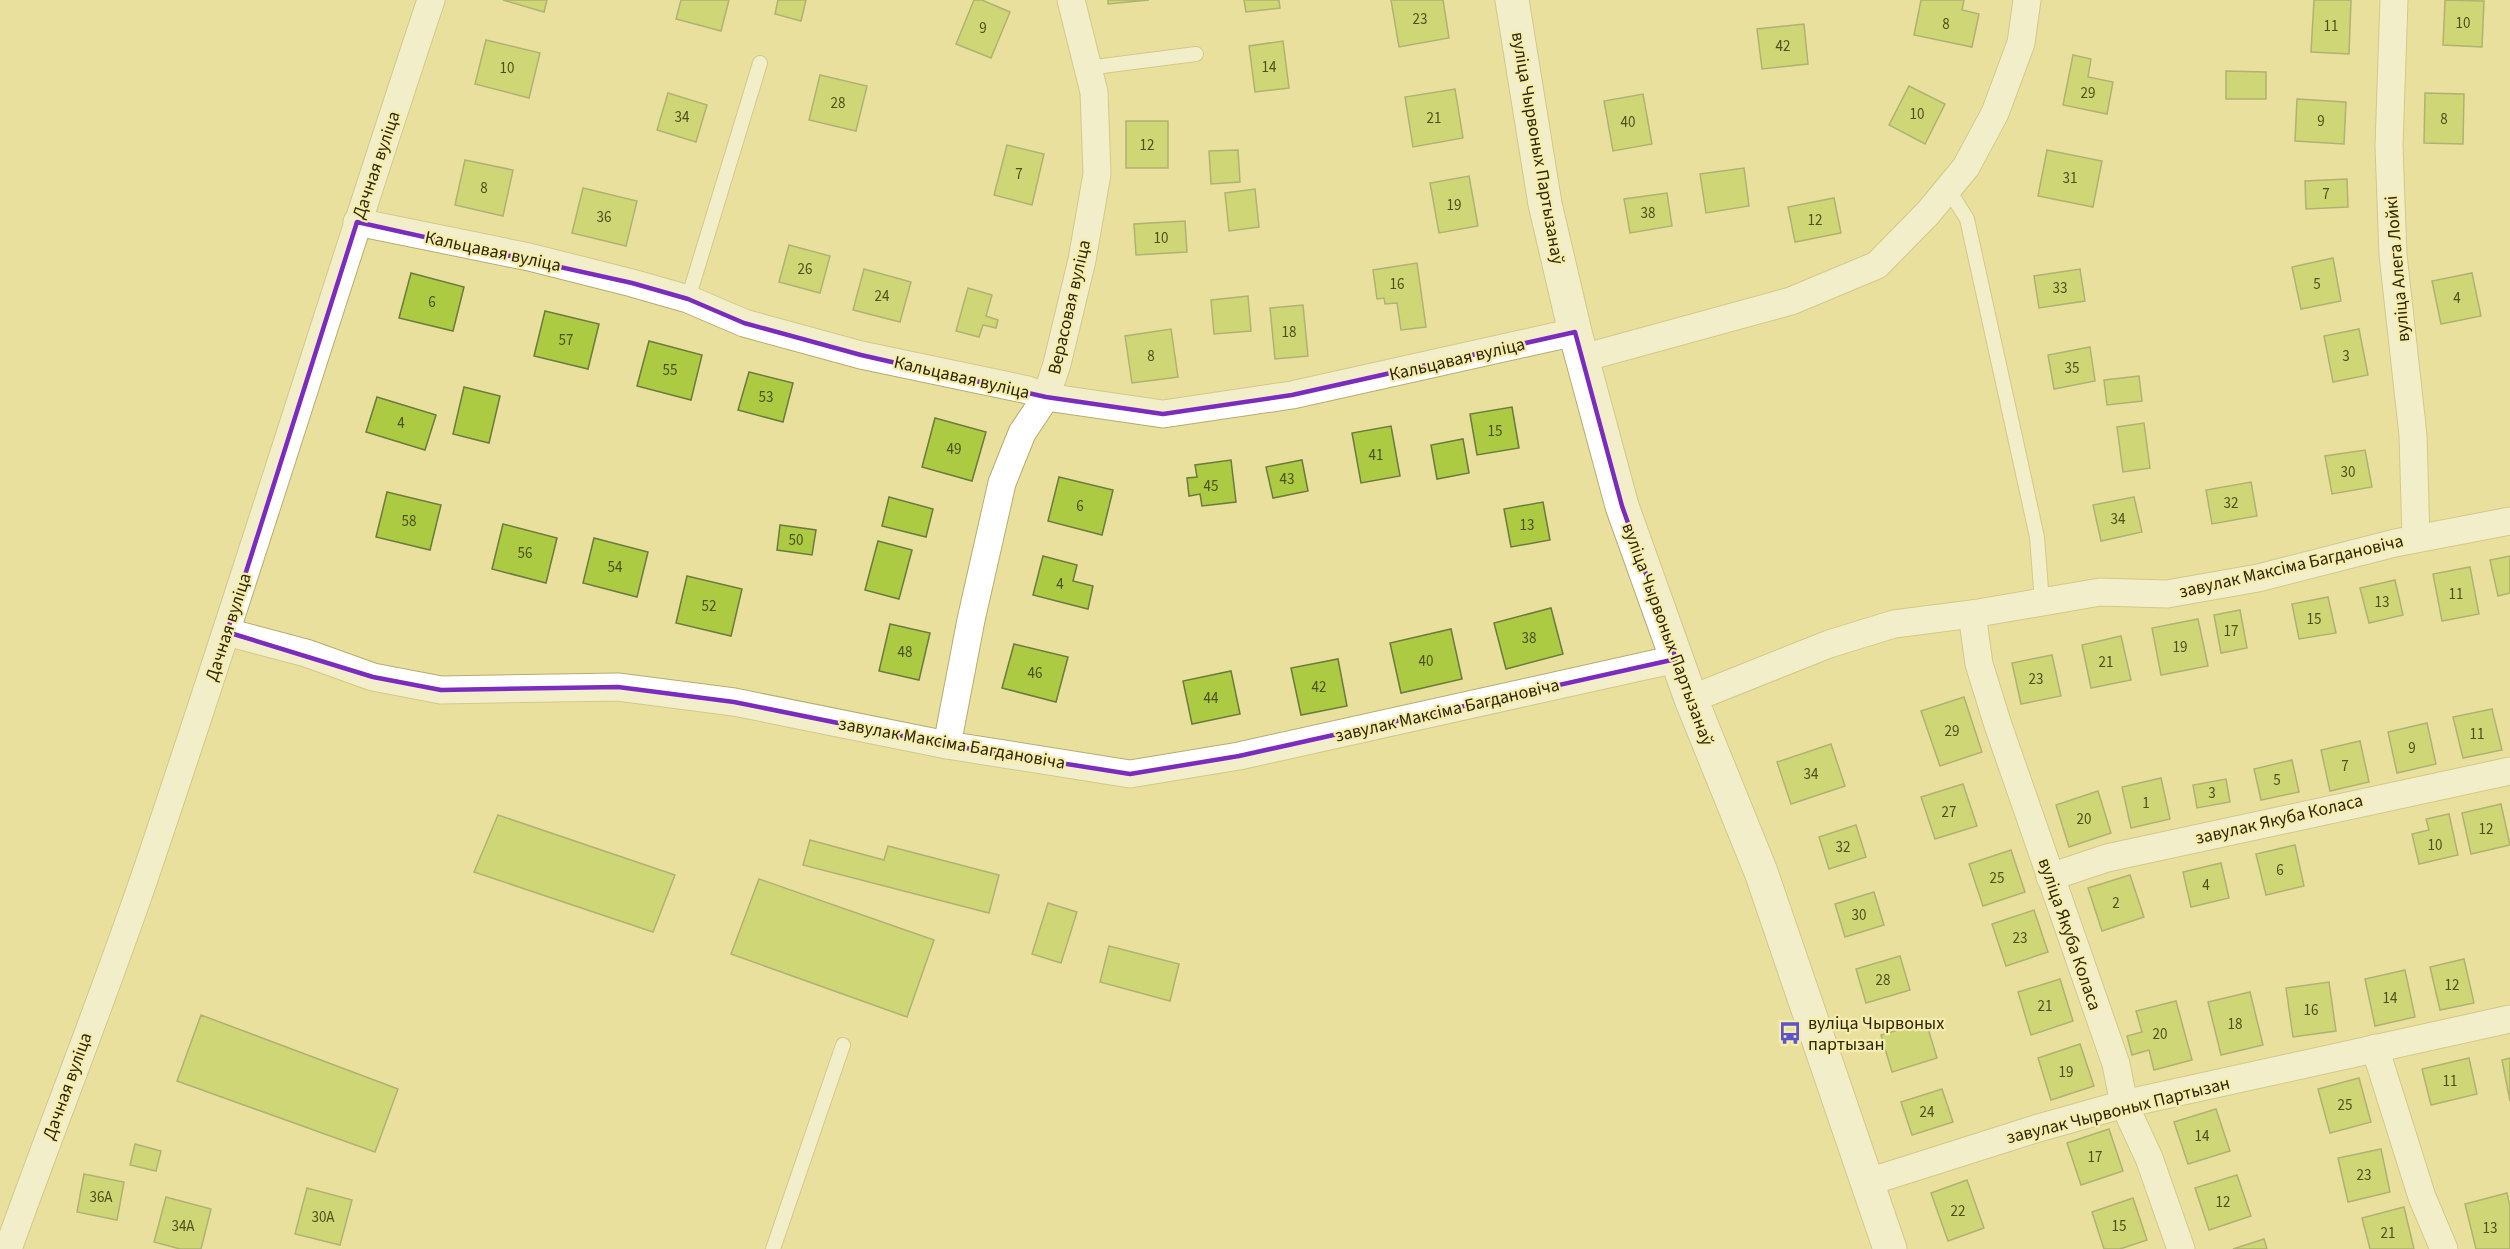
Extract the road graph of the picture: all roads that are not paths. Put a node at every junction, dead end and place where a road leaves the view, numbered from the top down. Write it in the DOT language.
graph roads {
  1 [pos="431,0"];
  2 [pos="1071,0"];
  3 [pos="1512,0"];
  4 [pos="2027,0"];
  5 [pos="2394,0"];
  6 [pos="1196,54"];
  7 [pos="760,63"];
  8 [pos="1087,68"];
  9 [pos="1946,192"];
  10 [pos="357,222"];
  11 [pos="688,299"];
  12 [pos="1579,345"];
  13 [pos="1046,397"];
  14 [pos="2510,521"];
  15 [pos="2416,538"];
  16 [pos="2042,602"];
  17 [pos="1972,614"];
  18 [pos="227,632"];
  19 [pos="1676,659"];
  20 [pos="1690,699"];
  21 [pos="947,745"];
  22 [pos="2510,771"];
  23 [pos="2050,878"];
  24 [pos="2510,1019"];
  25 [pos="843,1045"];
  26 [pos="2375,1048"];
  27 [pos="2124,1104"];
  28 [pos="1865,1183"];
  29 [pos="8,1249"];
  30 [pos="773,1249"];
  31 [pos="1890,1249"];
  32 [pos="2181,1249"];
  33 [pos="2444,1249"];
  1 -- 10 [label="street, Дачная вуліца"];
  2 -- 8 [label="street, Верасовая вуліца"];
  3 -- 12 [label="street, вуліца Чырвоных Партызанаў"];
  4 -- 9 [label="street, Кальцавая вуліца"];
  5 -- 15 [label="street, вуліца Алега Лойкі"];
  6 -- 8 [label="lane"];
  7 -- 11 [label="lane"];
  8 -- 13 [label="street, Верасовая вуліца"];
  9 -- 12 [label="street, Кальцавая вуліца"];
  9 -- 16 [label="lane"];
  10 -- 11 [label="street, Кальцавая вуліца"];
  10 -- 18 [label="street, Дачная вуліца"];
  11 -- 13 [label="street, Кальцавая вуліца"];
  12 -- 13 [label="street, Кальцавая вуліца"];
  12 -- 19 [label="street, вуліца Чырвоных Партызанаў"];
  13 -- 21 [label="street, Верасовая вуліца"];
  14 -- 15 [label="street, завулак Максіма Багдановіча"];
  15 -- 16 [label="street, завулак Максіма Багдановіча"];
  16 -- 17 [label="street, завулак Максіма Багдановіча"];
  17 -- 20 [label="street, завулак Максіма Багдановіча"];
  17 -- 23 [label="street, вуліца Якуба Коласа"];
  18 -- 21 [label="street, завулак Максіма Багдановіча"];
  18 -- 29 [label="street, Дачная вуліца"];
  19 -- 20 [label="street, вуліца Чырвоных Партызанаў"];
  19 -- 21 [label="street, завулак Максіма Багдановіча"];
  20 -- 28 [label="street, вуліца Чырвоных Партызанаў"];
  22 -- 23 [label="street, завулак Якуба Коласа"];
  23 -- 27 [label="street, вуліца Якуба Коласа"];
  24 -- 26 [label="street, завулак Чырвоных Партызан"];
  25 -- 30 [label="lane"];
  26 -- 27 [label="street, завулак Чырвоных Партызан"];
  26 -- 33 [label="street"];
  27 -- 28 [label="street, завулак Чырвоных Партызан"];
  27 -- 32 [label="street, вуліца Якуба Коласа"];
  28 -- 31 [label="street, вуліца Чырвоных Партызанаў"];
}
